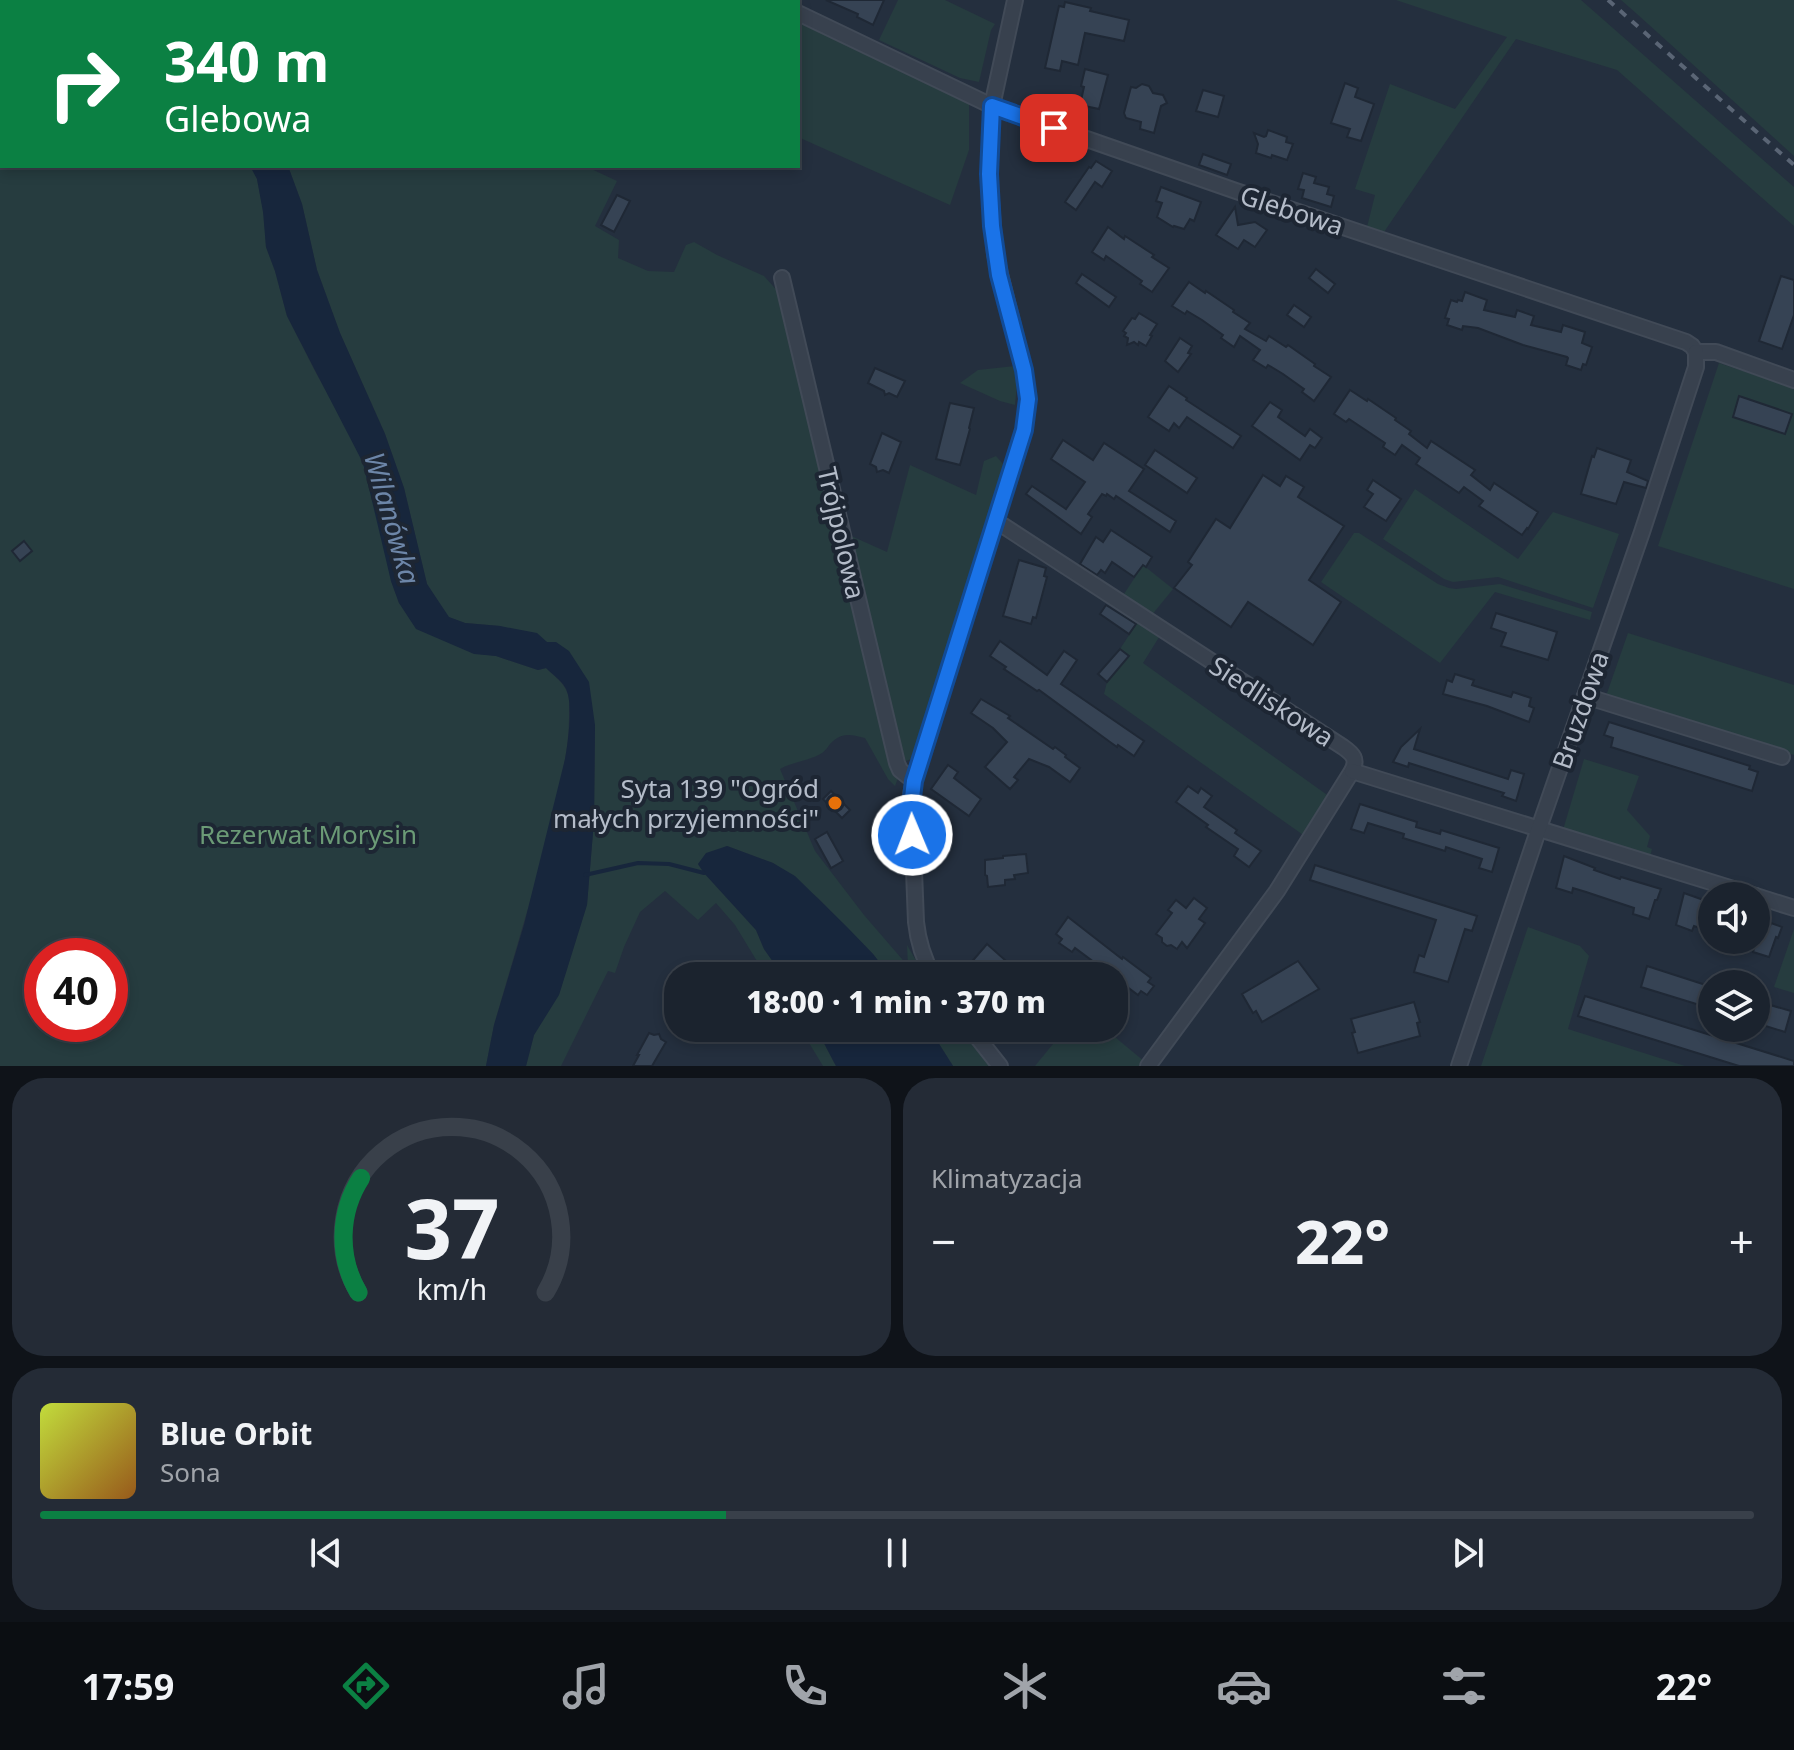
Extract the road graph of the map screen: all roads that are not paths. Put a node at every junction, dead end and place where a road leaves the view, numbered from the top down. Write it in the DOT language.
graph roads {
  1 [pos="1015,0"];
  2 [pos="800,14"];
  3 [pos="992,106"];
  4 [pos="782,278"];
  5 [pos="1696,352"];
  6 [pos="1794,380"];
  7 [pos="996,521"];
  8 [pos="1585,696"];
  9 [pos="1782,757"];
  10 [pos="1352,771"];
  11 [pos="914,781"];
  12 [pos="1539,828"];
  13 [pos="1711,882"];
  14 [pos="1770,900"];
  15 [pos="1794,908"];
  16 [pos="925,962"];
  17 [pos="981,1042"];
  18 [pos="1000,1066"];
  19 [pos="1148,1066"];
  20 [pos="1459,1066"];
  1 -- 3 [label="street"];
  2 -- 3 [label="street, Glebowa"];
  3 -- 5 [label="street, Glebowa"];
  3 -- 7 [label="street"];
  4 -- 11 [label="street, Trójpolowa"];
  5 -- 6 [label="street, Glebowa"];
  5 -- 8 [label="street, Bruzdowa"];
  7 -- 10 [label="street, Siedliskowa"];
  7 -- 11 [label="street"];
  8 -- 9 [label="street"];
  8 -- 12 [label="street, Bruzdowa"];
  10 -- 12 [label="street"];
  10 -- 19 [label="street, Siedliskowa"];
  11 -- 16 [label="street"];
  12 -- 13 [label="street"];
  12 -- 20 [label="street, Bruzdowa"];
  14 -- 15 [label="street"];
  17 -- 18 [label="street"];
}
